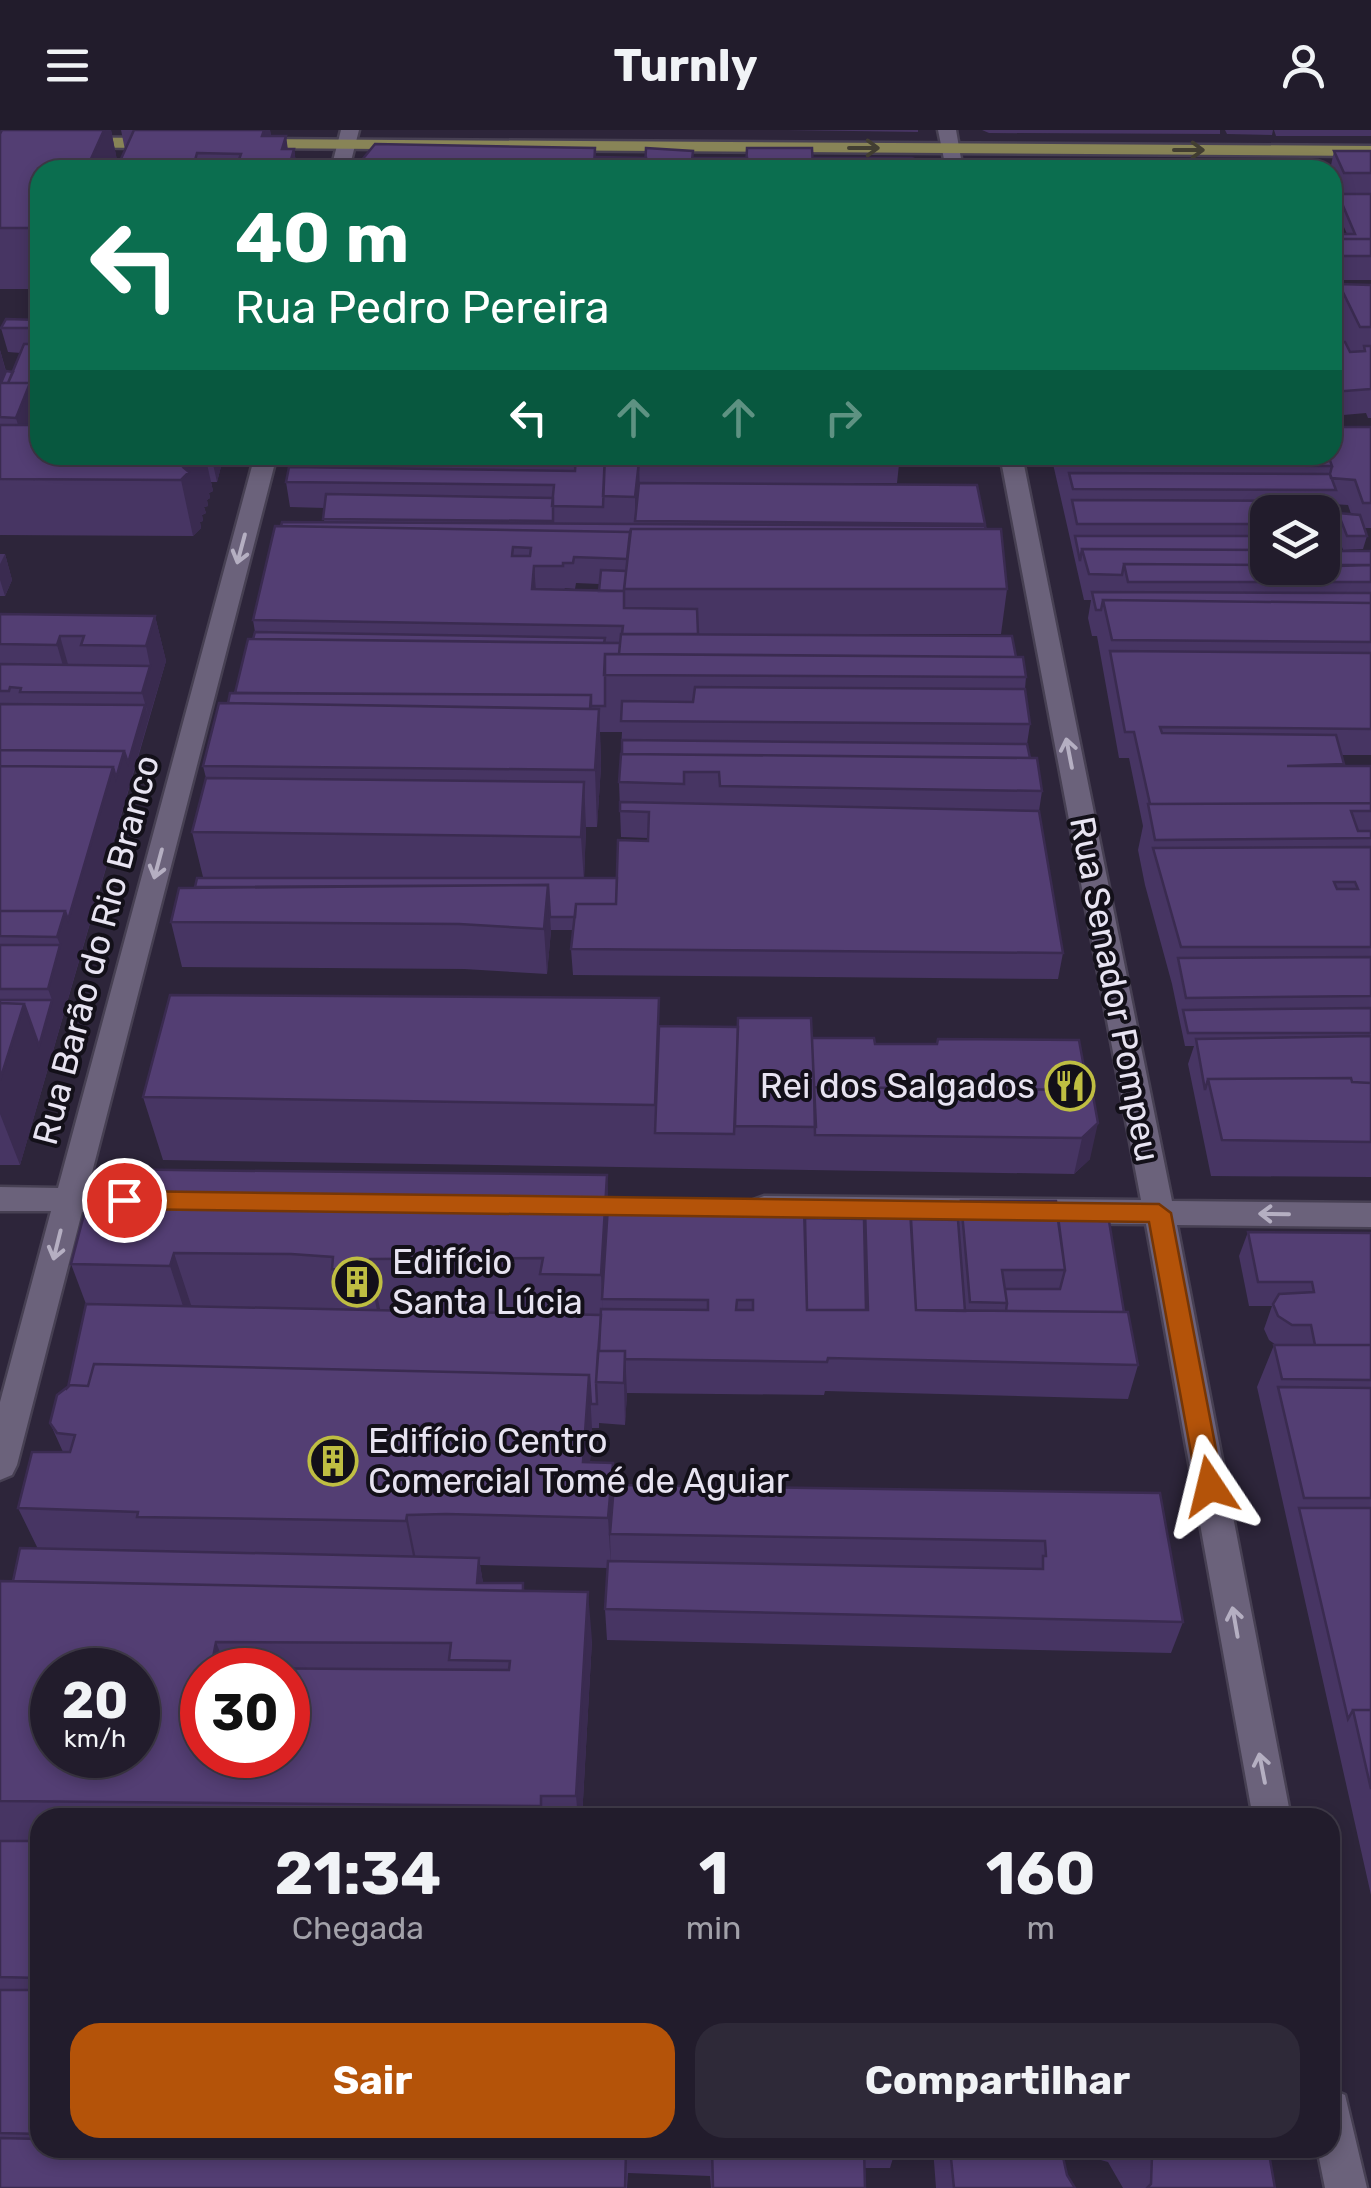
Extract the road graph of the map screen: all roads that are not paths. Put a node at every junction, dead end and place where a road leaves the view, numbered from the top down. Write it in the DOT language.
graph roads {
  1 [pos="348,137"];
  2 [pos="949,139"];
  3 [pos="0,142"];
  4 [pos="180,143"];
  5 [pos="220,144"];
  6 [pos="1371,151"];
  7 [pos="1342,170"];
  8 [pos="1371,170"];
  9 [pos="263,465"];
  10 [pos="1013,465"];
  11 [pos="0,1199"];
  12 [pos="69,1200"];
  13 [pos="152,1200"];
  14 [pos="742,1208"];
  15 [pos="1159,1213"];
  16 [pos="1371,1215"];
  17 [pos="0,1465"];
  18 [pos="1270,1808"];
  19 [pos="1340,2158"];
  20 [pos="1346,2188"];
  1 -- 2 [label="main road, one-way"];
  1 -- 5 [label="main road"];
  2 -- 6 [label="main road, one-way"];
  3 -- 4 [label="main road"];
  7 -- 8 [label="main road"];
  9 -- 12 [label="street, Rua Barão do Rio Branco, one-way"];
  15 -- 10 [label="street, Rua Senador Pompeu, one-way"];
  11 -- 12 [label="street"];
  12 -- 13 [label="street"];
  12 -- 17 [label="street, Rua Barão do Rio Branco, one-way"];
  14 -- 15 [label="street"];
  16 -- 15 [label="street, one-way"];
  18 -- 15 [label="street, Rua Senador Pompeu, one-way"];
  19 -- 20 [label="street"];
}
